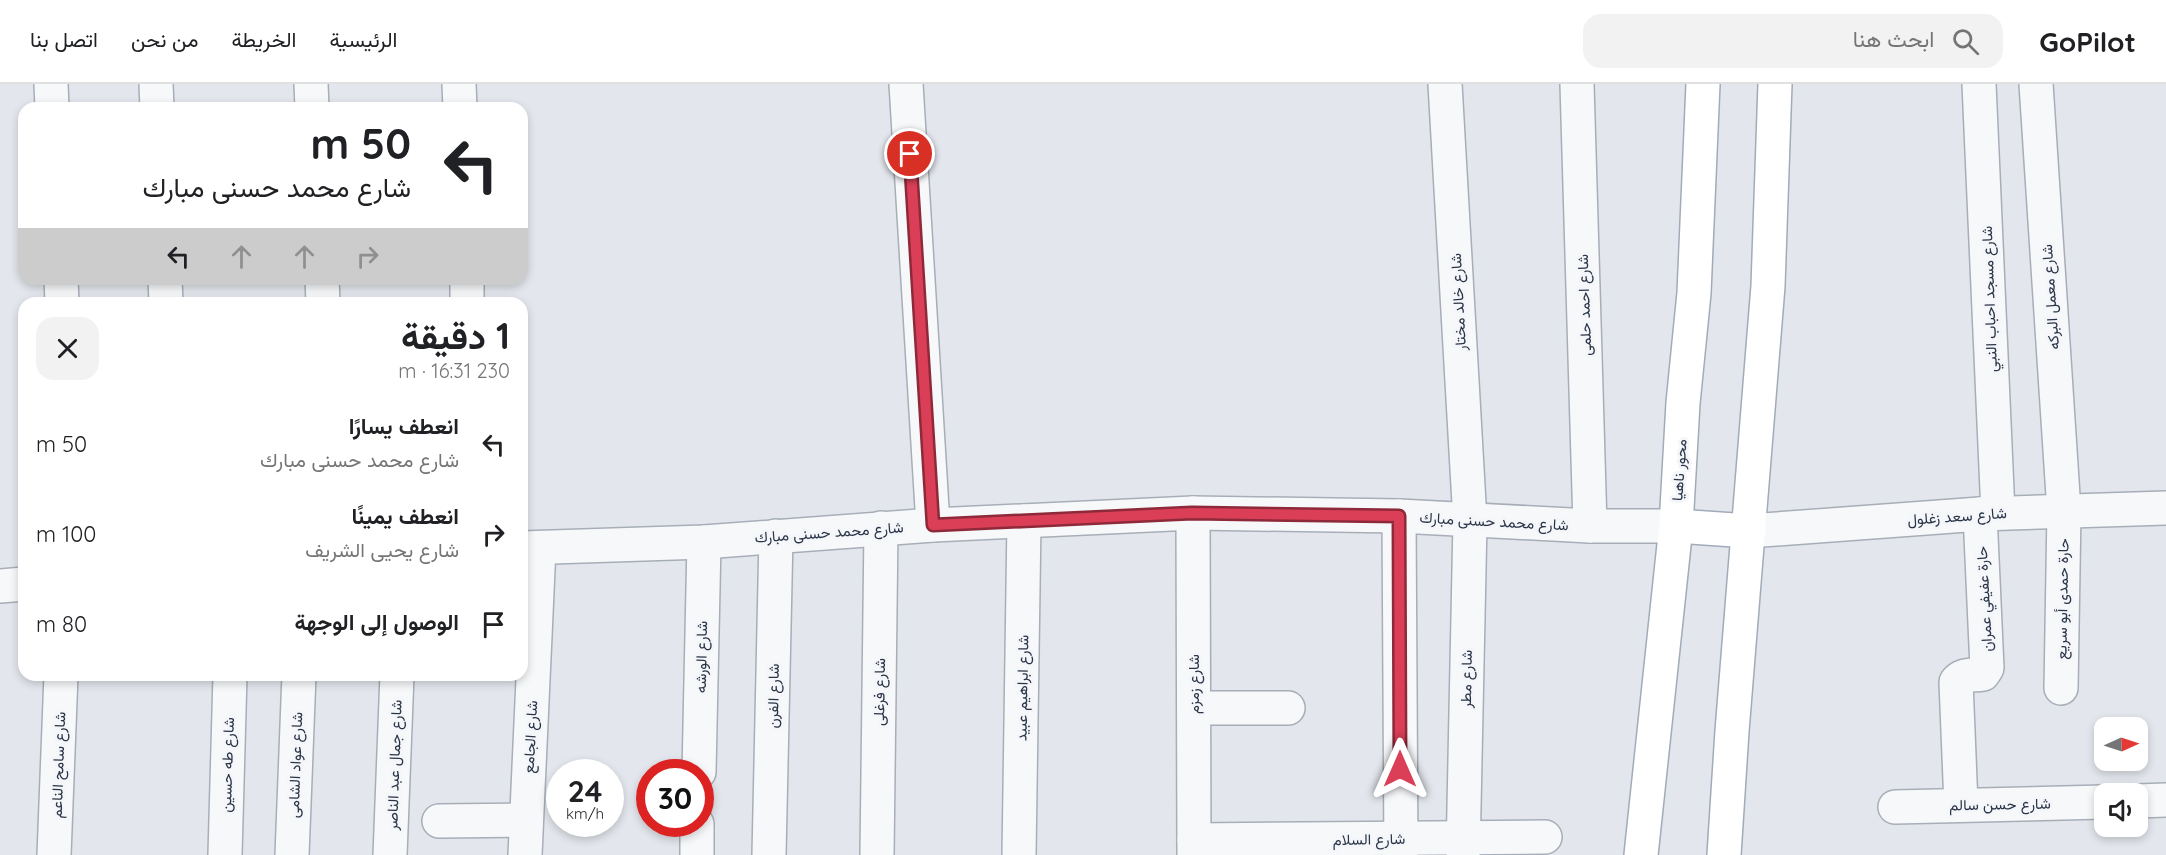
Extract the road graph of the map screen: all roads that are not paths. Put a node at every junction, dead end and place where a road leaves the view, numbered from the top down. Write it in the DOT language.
graph roads {
  1 [pos="51,84"];
  2 [pos="156,84"];
  3 [pos="311,84"];
  4 [pos="459,84"];
  5 [pos="906,84"];
  6 [pos="1445,84"];
  7 [pos="1577,84"];
  8 [pos="1703,84"];
  9 [pos="1775,84"];
  10 [pos="1979,84"];
  11 [pos="2036,84"];
  12 [pos="52,102"];
  13 [pos="157,102"];
  14 [pos="312,102"];
  15 [pos="460,102"];
  16 [pos="2166,508"];
  17 [pos="2064,511"];
  18 [pos="1192,513"];
  19 [pos="1989,514"];
  20 [pos="1399,516"];
  21 [pos="1024,521"];
  22 [pos="1470,521"];
  23 [pos="933,525"];
  24 [pos="1590,526"];
  25 [pos="1676,526"];
  26 [pos="881,528"];
  27 [pos="1749,531"];
  28 [pos="776,536"];
  29 [pos="704,542"];
  30 [pos="530,548"];
  31 [pos="18,584"];
  32 [pos="0,586"];
  33 [pos="61,681"];
  34 [pos="230,681"];
  35 [pos="299,681"];
  36 [pos="397,681"];
  37 [pos="2061,687"];
  38 [pos="1194,708"];
  39 [pos="1288,708"];
  40 [pos="699,759"];
  41 [pos="2166,800"];
  42 [pos="2148,801"];
  43 [pos="2094,802"];
  44 [pos="1960,805"];
  45 [pos="1896,807"];
  46 [pos="526,820"];
  47 [pos="439,821"];
  48 [pos="697,837"];
  49 [pos="1545,837"];
  50 [pos="1463,846"];
  51 [pos="1401,847"];
  52 [pos="1194,848"];
  53 [pos="54,855"];
  54 [pos="225,855"];
  55 [pos="292,855"];
  56 [pos="390,855"];
  57 [pos="525,855"];
  58 [pos="697,855"];
  59 [pos="770,855"];
  60 [pos="877,855"];
  61 [pos="1020,855"];
  62 [pos="1641,855"];
  63 [pos="1724,855"];
  1 -- 12 [label="street"];
  2 -- 13 [label="street"];
  3 -- 14 [label="street"];
  4 -- 15 [label="street"];
  5 -- 23 [label="street"];
  6 -- 22 [label="street, شارع خالد مختار"];
  7 -- 24 [label="street, شارع احمد حلمى"];
  8 -- 25 [label="main road, محور ناهيا"];
  9 -- 27 [label="main road"];
  10 -- 19 [label="street, شارع مسجد احباب النبي"];
  11 -- 17 [label="street, شارع معمل البركه"];
  16 -- 17 [label="street, شارع سعد زغلول"];
  17 -- 19 [label="street, شارع سعد زغلول"];
  17 -- 37 [label="street, حارة حمدى أبو سريع"];
  18 -- 20 [label="street, شارع محمد حسنى مبارك"];
  18 -- 21 [label="street, شارع محمد حسنى مبارك"];
  18 -- 38 [label="street, شارع زمزم"];
  19 -- 27 [label="street, شارع سعد زغلول"];
  19 -- 44 [label="street, حارة عفيفي عمران"];
  20 -- 22 [label="street, شارع محمد حسنى مبارك"];
  20 -- 51 [label="street"];
  21 -- 23 [label="street, شارع محمد حسنى مبارك"];
  21 -- 61 [label="street, شارع ابراهيم عبيد"];
  22 -- 24 [label="street, شارع محمد حسنى مبارك"];
  22 -- 50 [label="street, شارع مطر"];
  23 -- 26 [label="street, شارع محمد حسنى مبارك"];
  24 -- 25 [label="street, شارع محمد حسنى مبارك"];
  25 -- 27 [label="main road"];
  25 -- 62 [label="main road, محور ناهيا"];
  26 -- 28 [label="street, شارع محمد حسنى مبارك"];
  26 -- 60 [label="street, شارع فرغلى"];
  27 -- 63 [label="main road"];
  28 -- 29 [label="street, شارع محمد حسنى مبارك"];
  28 -- 59 [label="street, شارع الفرن"];
  29 -- 30 [label="street, شارع محمد حسنى مبارك"];
  29 -- 40 [label="street, شارع الورشه"];
  30 -- 46 [label="street, شارع الجامع"];
  31 -- 32 [label="street"];
  33 -- 53 [label="street, شارع سامح الناعم"];
  34 -- 54 [label="street, شارع طه حسين"];
  35 -- 55 [label="street, شارع عواد الشامى"];
  36 -- 56 [label="street, شارع جمال عبد الناصر"];
  38 -- 39 [label="street"];
  38 -- 52 [label="street, شارع زمزم"];
  41 -- 42 [label="street"];
  43 -- 44 [label="street, شارع حسن سالم"];
  44 -- 45 [label="street, شارع حسن سالم"];
  46 -- 47 [label="street"];
  46 -- 57 [label="street, شارع الجامع"];
  48 -- 58 [label="street"];
  49 -- 50 [label="street, شارع السلام"];
  50 -- 51 [label="street, شارع السلام"];
  51 -- 52 [label="street, شارع السلام"];
}
